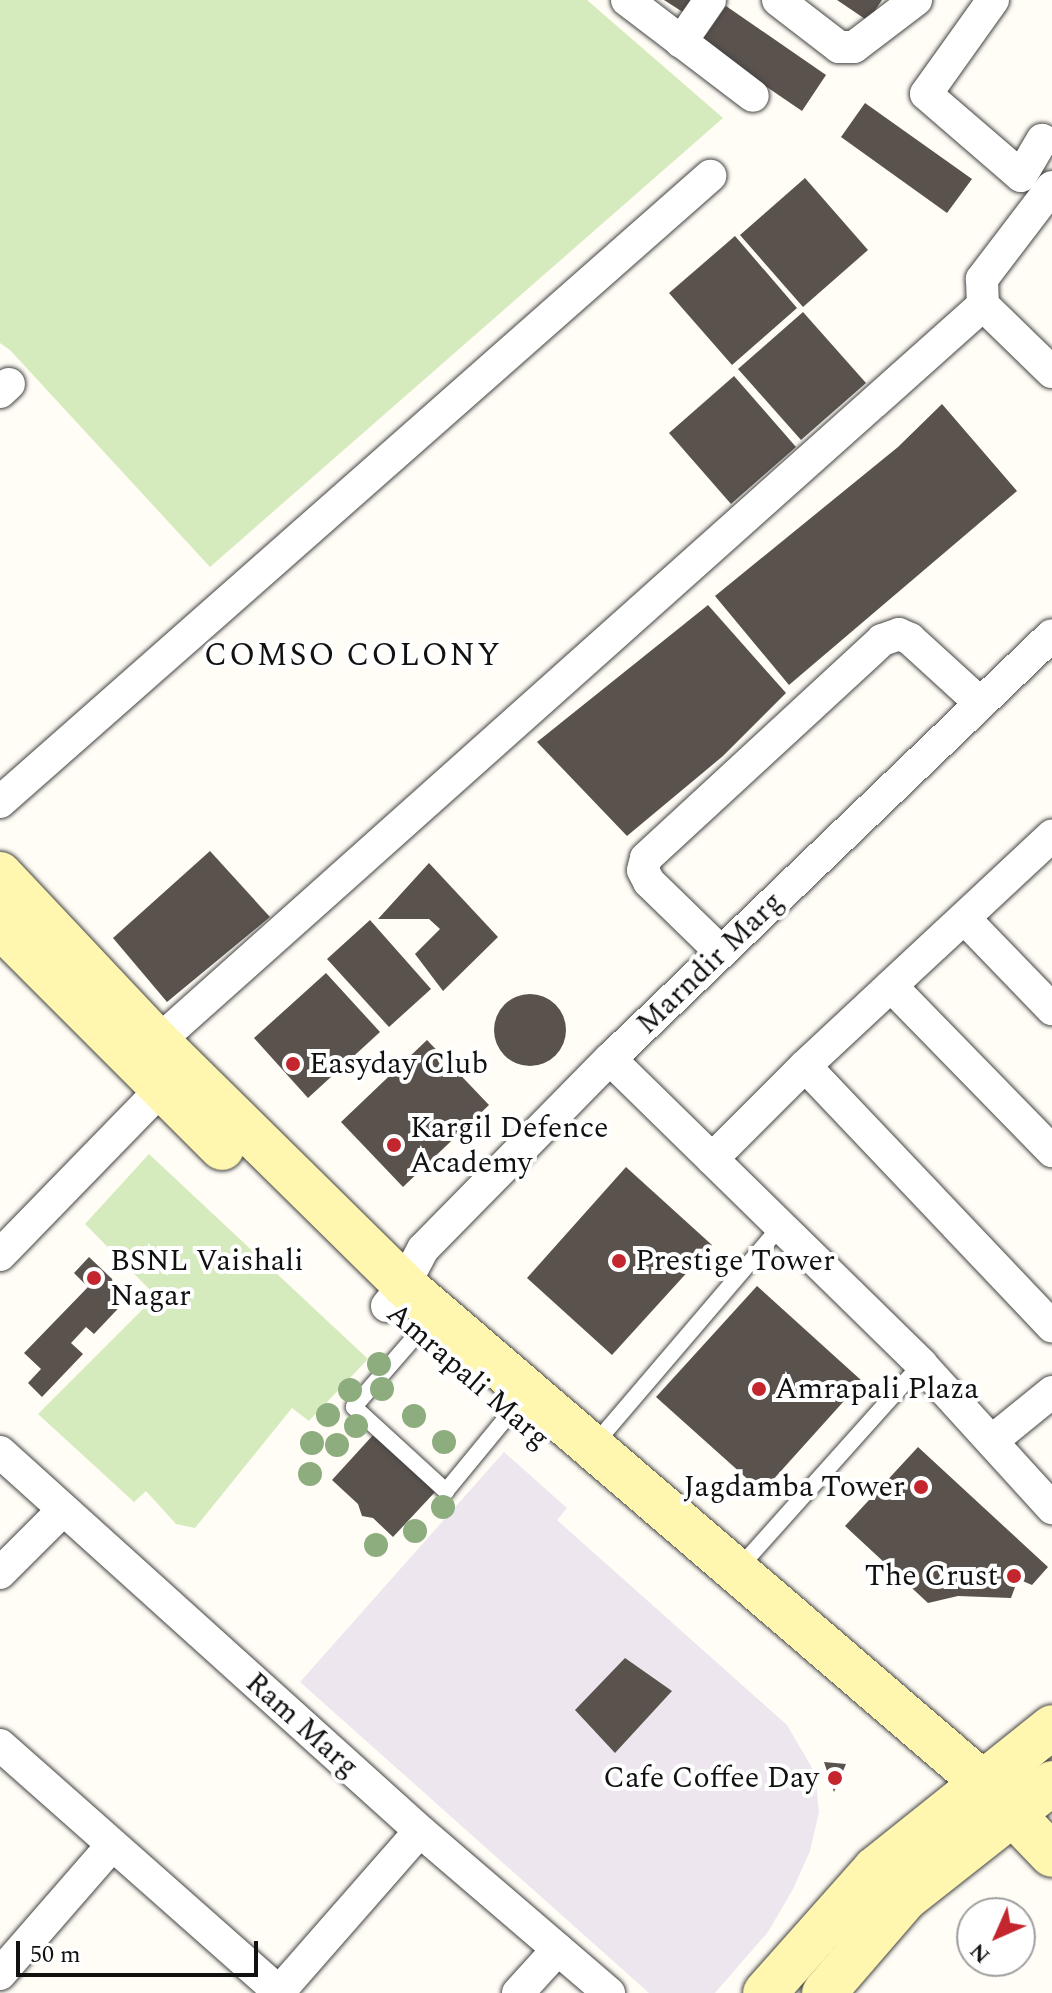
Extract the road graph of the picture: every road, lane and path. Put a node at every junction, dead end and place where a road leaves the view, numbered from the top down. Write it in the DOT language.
graph roads {
  1 [pos="627,0"];
  2 [pos="710,0"];
  3 [pos="778,0"];
  4 [pos="916,0"];
  5 [pos="993,0"];
  6 [pos="681,42"];
  7 [pos="753,96"];
  8 [pos="1042,140"];
  9 [pos="710,176"];
  10 [pos="1052,187"];
  11 [pos="983,305"];
  12 [pos="1052,372"];
  13 [pos="1050,643"];
  14 [pos="980,703"];
  15 [pos="0,802"];
  16 [pos="1052,836"];
  17 [pos="0,874"];
  18 [pos="964,918"];
  19 [pos="0,926"];
  20 [pos="721,952"];
  21 [pos="891,986"];
  22 [pos="1052,1009"];
  23 [pos="610,1059"];
  24 [pos="159,1065"];
  25 [pos="805,1066"];
  26 [pos="1052,1151"];
  27 [pos="712,1159"];
  28 [pos="780,1227"];
  29 [pos="0,1255"];
  30 [pos="403,1308"];
  31 [pos="1052,1326"];
  32 [pos="921,1364"];
  33 [pos="1052,1392"];
  34 [pos="510,1413"];
  35 [pos="993,1440"];
  36 [pos="592,1448"];
  37 [pos="0,1452"];
  38 [pos="1052,1508"];
  39 [pos="63,1510"];
  40 [pos="737,1570"];
  41 [pos="0,1573"];
  42 [pos="1052,1727"];
  43 [pos="0,1745"];
  44 [pos="1052,1783"];
  45 [pos="971,1792"];
  46 [pos="1003,1823"];
  47 [pos="420,1831"];
  48 [pos="112,1845"];
  49 [pos="1052,1855"];
  50 [pos="1052,1876"];
  51 [pos="558,1949"];
  52 [pos="0,1974"];
  53 [pos="279,1992"];
  54 [pos="518,1993"];
  55 [pos="609,1993"];
  56 [pos="765,1993"];
  57 [pos="824,1993"];
  1 -- 6 [label="street"];
  2 -- 6 [label="street"];
  3 -- 4 [label="street"];
  5 -- 8 [label="street"];
  6 -- 7 [label="street"];
  9 -- 15 [label="street"];
  10 -- 11 [label="street"];
  11 -- 12 [label="street"];
  11 -- 24 [label="street"];
  13 -- 14 [label="street, Marndir Marg"];
  14 -- 20 [label="street, Marndir Marg"];
  14 -- 20 [label="street"];
  16 -- 18 [label="street"];
  17 -- 24 [label="street, Amrapali Marg"];
  18 -- 21 [label="street"];
  18 -- 22 [label="street"];
  19 -- 24 [label="street, Amrapali Marg"];
  20 -- 23 [label="street, Marndir Marg"];
  21 -- 25 [label="street"];
  21 -- 26 [label="street"];
  23 -- 27 [label="street"];
  23 -- 30 [label="street, Marndir Marg"];
  24 -- 29 [label="street"];
  24 -- 30 [label="street, Amrapali Marg"];
  25 -- 27 [label="street"];
  25 -- 31 [label="street"];
  27 -- 28 [label="street"];
  28 -- 32 [label="street"];
  28 -- 36 [label="lane"];
  30 -- 34 [label="street, Amrapali Marg"];
  30 -- 34 [label="lane"];
  30 -- 36 [label="street, Amrapali Marg"];
  32 -- 35 [label="street"];
  32 -- 40 [label="lane"];
  33 -- 35 [label="street"];
  34 -- 45 [label="street, Amrapali Marg"];
  35 -- 38 [label="street"];
  36 -- 40 [label="street, Amrapali Marg"];
  37 -- 39 [label="street, Ram Marg"];
  39 -- 41 [label="street"];
  39 -- 47 [label="street, Ram Marg"];
  40 -- 45 [label="street, Amrapali Marg"];
  42 -- 45 [label="street"];
  43 -- 48 [label="street"];
  44 -- 46 [label="street"];
  45 -- 46 [label="street"];
  45 -- 56 [label="street"];
  46 -- 49 [label="street"];
  46 -- 50 [label="street"];
  46 -- 57 [label="street"];
  47 -- 51 [label="street, Ram Marg"];
  47 -- 53 [label="street"];
  48 -- 52 [label="street"];
  48 -- 53 [label="street"];
  51 -- 54 [label="street"];
  51 -- 55 [label="street, Ram Marg"];
}
